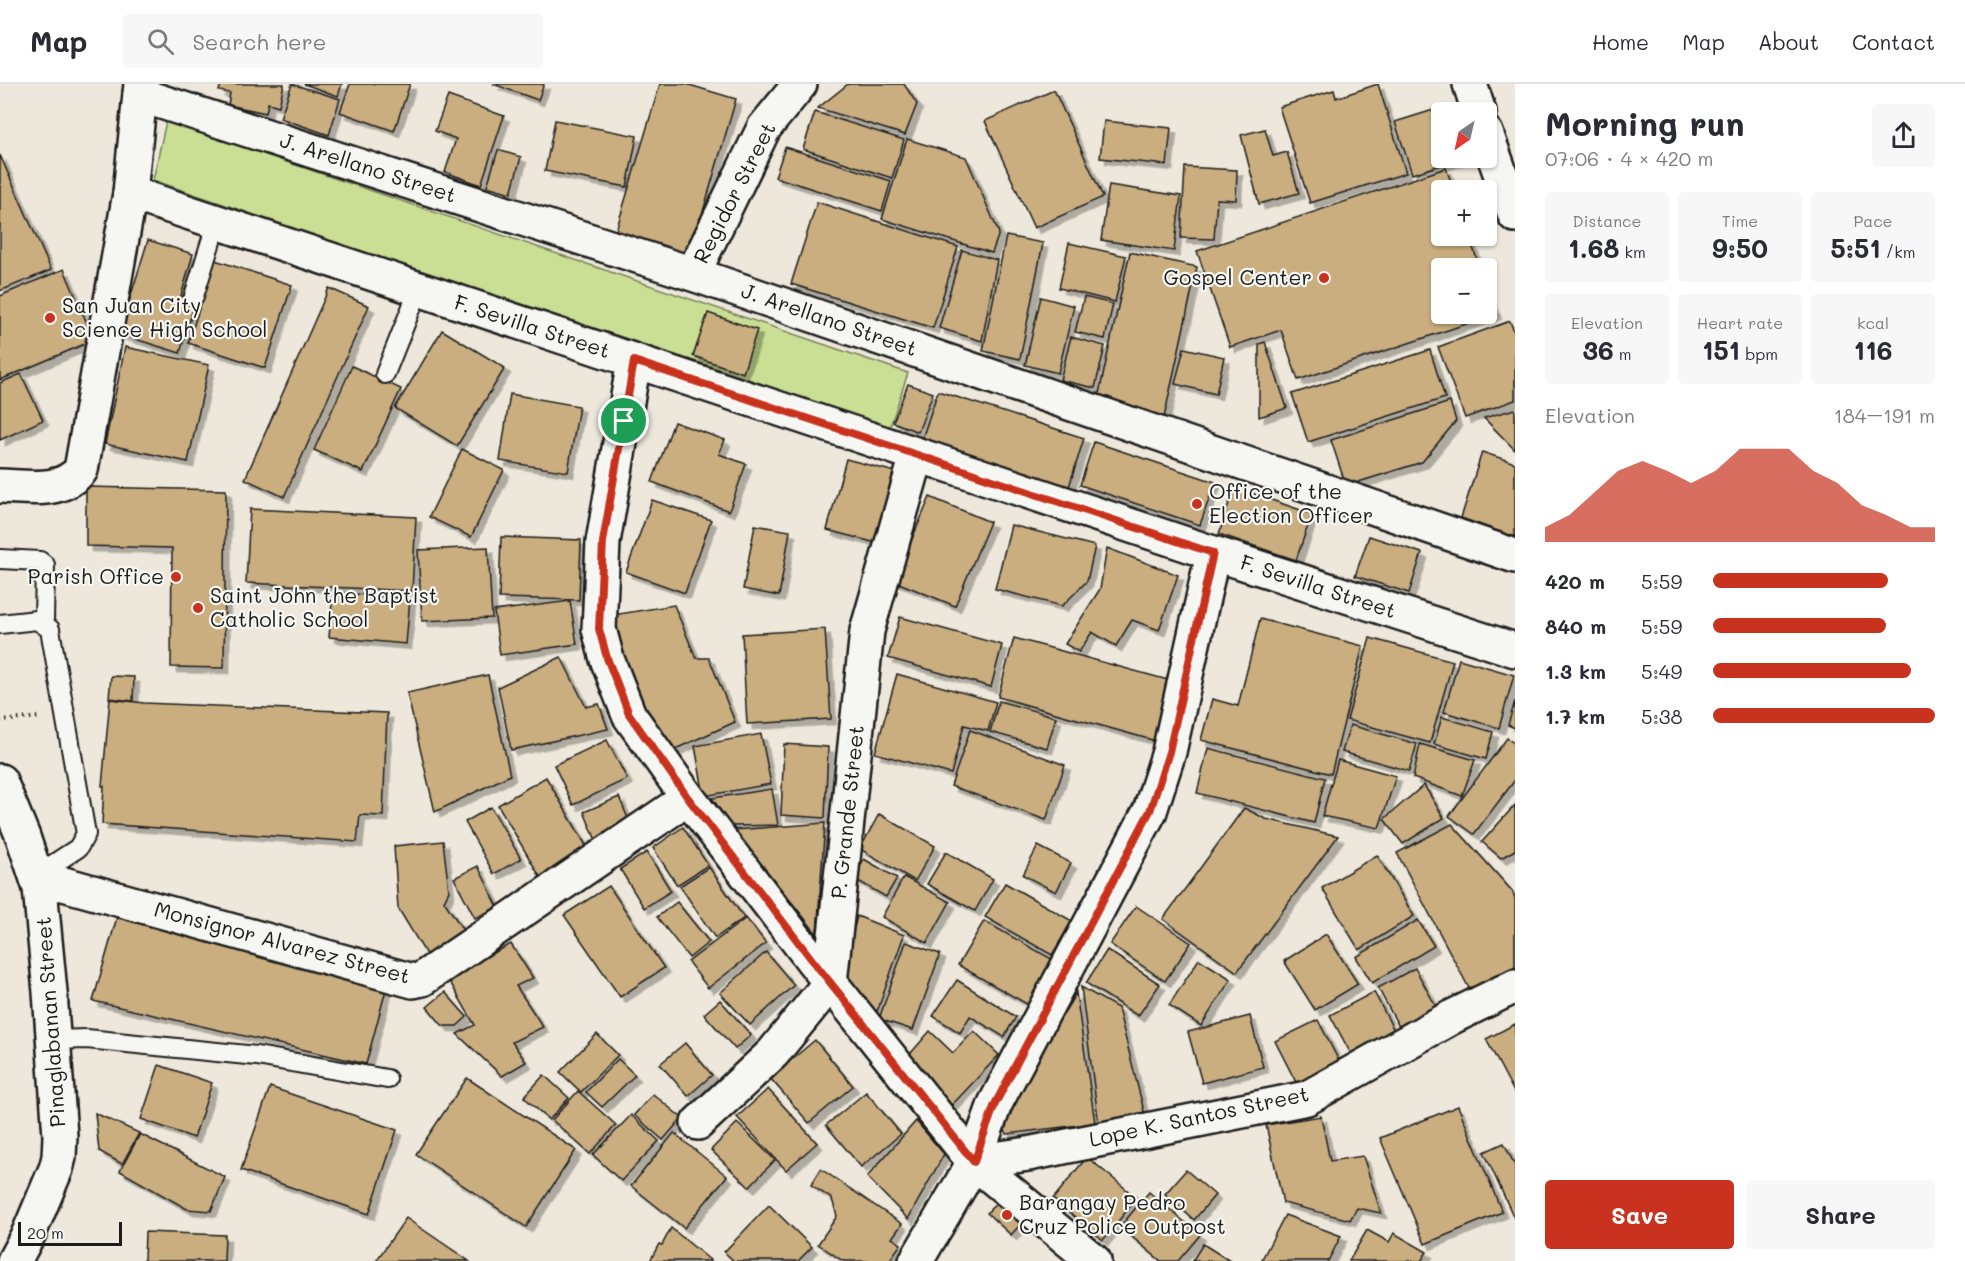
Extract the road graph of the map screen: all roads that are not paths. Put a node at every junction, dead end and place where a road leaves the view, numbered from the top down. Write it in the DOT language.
graph roads {
  1 [pos="800,84"];
  2 [pos="1470,84"];
  3 [pos="140,89"];
  4 [pos="1476,102"];
  5 [pos="1497,164"];
  6 [pos="130,193"];
  7 [pos="1515,215"];
  8 [pos="217,222"];
  9 [pos="693,274"];
  10 [pos="419,289"];
  11 [pos="195,296"];
  12 [pos="634,361"];
  13 [pos="385,374"];
  14 [pos="917,455"];
  15 [pos="0,486"];
  16 [pos="1213,553"];
  17 [pos="1515,556"];
  18 [pos="0,559"];
  19 [pos="45,623"];
  20 [pos="0,624"];
  21 [pos="1515,650"];
  22 [pos="0,781"];
  23 [pos="688,798"];
  24 [pos="38,882"];
  25 [pos="814,972"];
  26 [pos="1515,986"];
  27 [pos="53,1040"];
  28 [pos="387,1079"];
  29 [pos="698,1123"];
  30 [pos="974,1162"];
  31 [pos="14,1261"];
  32 [pos="916,1261"];
  33 [pos="1094,1261"];
  1 -- 9 [label="street, Regidor Street"];
  2 -- 4 [label="street"];
  3 -- 6 [label="street"];
  3 -- 9 [label="street, J. Arellano Street"];
  5 -- 7 [label="street"];
  6 -- 8 [label="street, F. Sevilla Street"];
  6 -- 15 [label="street"];
  8 -- 10 [label="street, F. Sevilla Street"];
  8 -- 11 [label="lane"];
  9 -- 17 [label="street, J. Arellano Street"];
  10 -- 12 [label="street, F. Sevilla Street"];
  10 -- 13 [label="lane"];
  12 -- 14 [label="street, F. Sevilla Street"];
  12 -- 23 [label="street"];
  14 -- 16 [label="street, F. Sevilla Street"];
  14 -- 25 [label="street, P. Grande Street"];
  16 -- 21 [label="street, F. Sevilla Street"];
  16 -- 30 [label="street"];
  18 -- 19 [label="lane"];
  19 -- 20 [label="lane"];
  19 -- 24 [label="lane"];
  22 -- 24 [label="street, Pinaglabanan Street"];
  23 -- 24 [label="street, Monsignor Alvarez Street"];
  23 -- 25 [label="street"];
  24 -- 27 [label="street, Pinaglabanan Street"];
  25 -- 29 [label="street"];
  25 -- 30 [label="street"];
  26 -- 30 [label="street, Lope K. Santos Street"];
  27 -- 28 [label="lane"];
  27 -- 31 [label="street, Pinaglabanan Street"];
  30 -- 32 [label="street"];
  30 -- 33 [label="street"];
}
